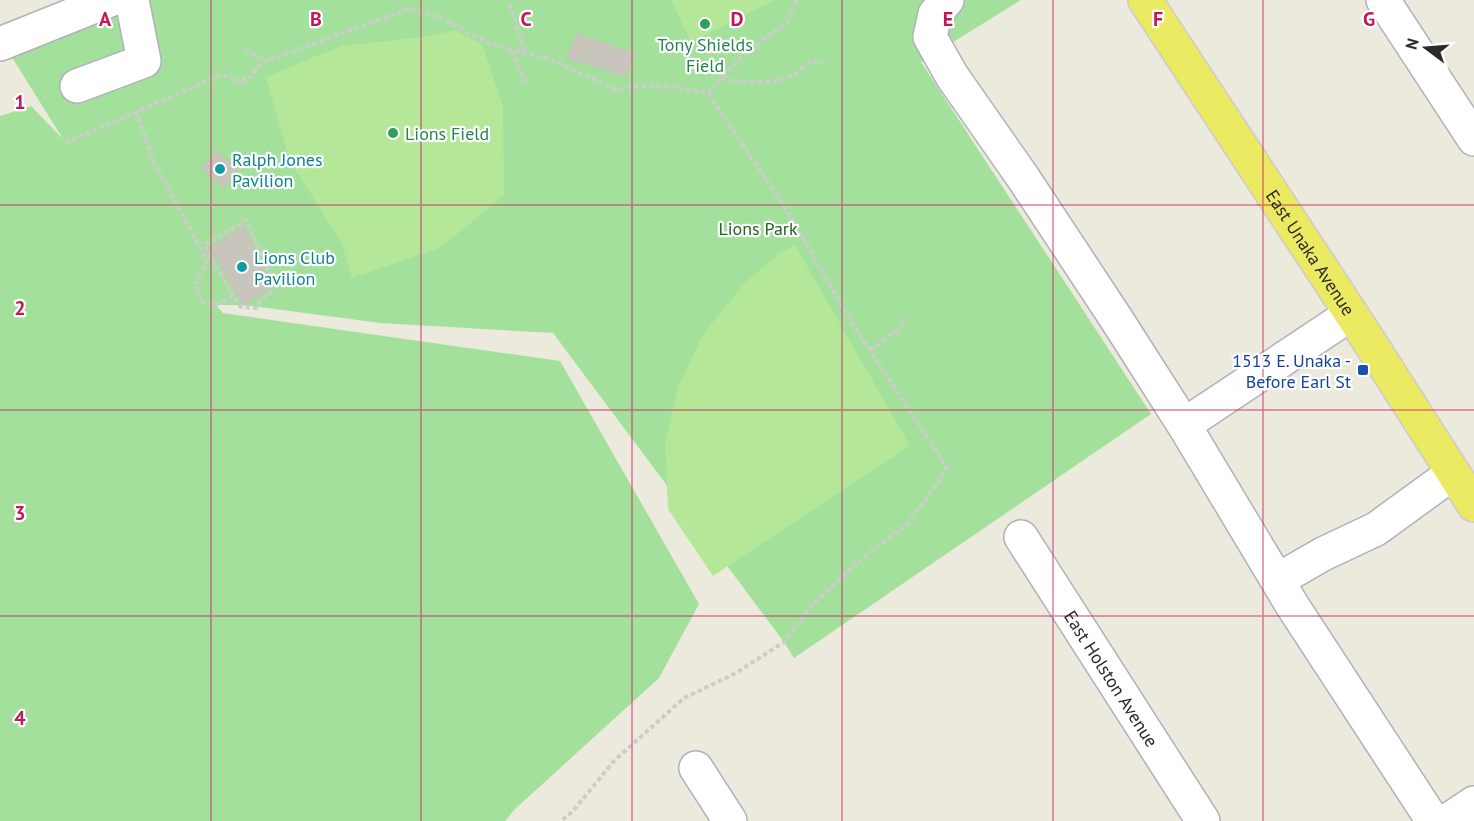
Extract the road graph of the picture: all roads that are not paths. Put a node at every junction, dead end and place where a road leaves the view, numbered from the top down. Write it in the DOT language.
graph roads {
  1 [pos="110,0"];
  2 [pos="132,0"];
  3 [pos="946,0"];
  4 [pos="1145,0"];
  5 [pos="1383,0"];
  6 [pos="0,44"];
  7 [pos="77,86"];
  8 [pos="1474,139"];
  9 [pos="1351,314"];
  10 [pos="1184,425"];
  11 [pos="1453,473"];
  12 [pos="1474,506"];
  13 [pos="1021,537"];
  14 [pos="1278,580"];
  15 [pos="696,768"];
  16 [pos="1474,803"];
  17 [pos="730,821"];
  18 [pos="1203,821"];
  19 [pos="1433,821"];
  20 [pos="1447,821"];
  1 -- 6 [label="street"];
  2 -- 7 [label="street"];
  3 -- 10 [label="street"];
  4 -- 9 [label="main road, East Unaka Avenue"];
  5 -- 8 [label="street"];
  9 -- 10 [label="street"];
  9 -- 11 [label="main road, East Unaka Avenue"];
  10 -- 14 [label="street"];
  11 -- 12 [label="main road, East Unaka Avenue"];
  11 -- 14 [label="street"];
  13 -- 18 [label="street, East Holston Avenue"];
  14 -- 19 [label="street"];
  15 -- 17 [label="street"];
  16 -- 20 [label="street"];
}
